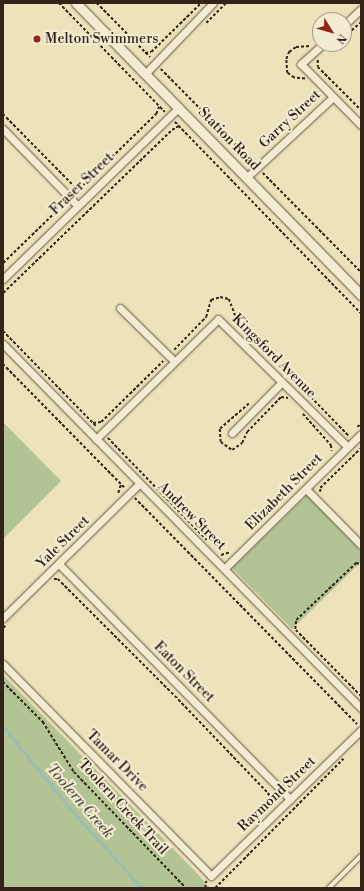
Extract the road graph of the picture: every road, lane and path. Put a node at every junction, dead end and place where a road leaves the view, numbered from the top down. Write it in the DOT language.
graph roads {
  1 [pos="59,3"];
  2 [pos="76,3"];
  3 [pos="97,3"];
  4 [pos="201,3"];
  5 [pos="213,3"];
  6 [pos="361,9"];
  7 [pos="352,17"];
  8 [pos="361,22"];
  9 [pos="352,30"];
  10 [pos="314,52"];
  11 [pos="326,52"];
  12 [pos="145,53"];
  13 [pos="324,54"];
  14 [pos="318,59"];
  15 [pos="156,63"];
  16 [pos="146,73"];
  17 [pos="333,97"];
  18 [pos="160,106"];
  19 [pos="179,107"];
  20 [pos="361,110"];
  21 [pos="3,114"];
  22 [pos="170,116"];
  23 [pos="361,125"];
  24 [pos="180,126"];
  25 [pos="3,129"];
  26 [pos="258,167"];
  27 [pos="247,178"];
  28 [pos="78,190"];
  29 [pos="70,198"];
  30 [pos="78,206"];
  31 [pos="3,263"];
  32 [pos="361,272"];
  33 [pos="3,279"];
  34 [pos="3,294"];
  35 [pos="361,295"];
  36 [pos="120,308"];
  37 [pos="361,313"];
  38 [pos="3,332"];
  39 [pos="3,344"];
  40 [pos="171,358"];
  41 [pos="3,364"];
  42 [pos="281,383"];
  43 [pos="289,399"];
  44 [pos="250,403"];
  45 [pos="299,410"];
  46 [pos="93,423"];
  47 [pos="361,424"];
  48 [pos="102,432"];
  49 [pos="113,432"];
  50 [pos="232,433"];
  51 [pos="361,434"];
  52 [pos="349,436"];
  53 [pos="96,439"];
  54 [pos="345,445"];
  55 [pos="361,448"];
  56 [pos="140,483"];
  57 [pos="306,489"];
  58 [pos="130,493"];
  59 [pos="320,494"];
  60 [pos="210,543"];
  61 [pos="361,545"];
  62 [pos="235,547"];
  63 [pos="216,549"];
  64 [pos="59,564"];
  65 [pos="361,564"];
  66 [pos="225,568"];
  67 [pos="53,578"];
  68 [pos="3,618"];
  69 [pos="295,629"];
  70 [pos="3,664"];
  71 [pos="3,682"];
  72 [pos="361,708"];
  73 [pos="354,721"];
  74 [pos="353,727"];
  75 [pos="361,729"];
  76 [pos="344,758"];
  77 [pos="288,797"];
  78 [pos="361,856"];
  79 [pos="212,876"];
  80 [pos="186,888"];
  81 [pos="215,888"];
  82 [pos="329,888"];
  1 -- 18 [label="path"];
  2 -- 16 [label="street, Station Road"];
  3 -- 12 [label="path"];
  4 -- 12 [label="path"];
  5 -- 15 [label="street"];
  6 -- 7 [label="street"];
  8 -- 9 [label="path"];
  10 -- 17 [label="street"];
  11 -- 13 [label="path"];
  12 -- 15 [label="path"];
  14 -- 20 [label="path"];
  15 -- 16 [label="street"];
  15 -- 26 [label="path"];
  16 -- 19 [label="street, Station Road"];
  17 -- 23 [label="street"];
  17 -- 26 [label="street, Garry Street"];
  18 -- 22 [label="path"];
  18 -- 28 [label="path"];
  19 -- 22 [label="street, Fraser Street"];
  19 -- 27 [label="street, Station Road"];
  21 -- 28 [label="path"];
  22 -- 24 [label="path"];
  22 -- 30 [label="street, Fraser Street"];
  24 -- 34 [label="path"];
  24 -- 37 [label="path"];
  25 -- 29 [label="street"];
  26 -- 27 [label="street, Garry Street"];
  26 -- 32 [label="path"];
  27 -- 35 [label="street, Station Road"];
  28 -- 29 [label="path"];
  29 -- 30 [label="street"];
  29 -- 31 [label="path"];
  30 -- 33 [label="street, Fraser Street"];
  36 -- 40 [label="street"];
  38 -- 46 [label="path"];
  39 -- 53 [label="street, Andrew Street"];
  40 -- 42 [label="street, Kingsford Avenue"];
  40 -- 46 [label="path"];
  40 -- 48 [label="street, Kingsford Avenue"];
  40 -- 52 [label="path"];
  41 -- 58 [label="path"];
  42 -- 50 [label="street"];
  42 -- 54 [label="street, Kingsford Avenue"];
  43 -- 44 [label="path"];
  45 -- 54 [label="path"];
  46 -- 48 [label="path"];
  47 -- 52 [label="path"];
  48 -- 53 [label="street, Kingsford Avenue"];
  49 -- 60 [label="path"];
  51 -- 54 [label="street, Elizabeth Street"];
  52 -- 54 [label="path"];
  53 -- 56 [label="street, Andrew Street"];
  54 -- 57 [label="street, Elizabeth Street"];
  55 -- 59 [label="path"];
  56 -- 58 [label="street, Yale Street"];
  56 -- 66 [label="street, Andrew Street"];
  57 -- 61 [label="street"];
  57 -- 66 [label="street, Elizabeth Street"];
  58 -- 64 [label="street, Yale Street"];
  58 -- 73 [label="path"];
  62 -- 63 [label="path"];
  64 -- 68 [label="street, Yale Street"];
  64 -- 77 [label="street, Eaton Street"];
  65 -- 69 [label="path"];
  66 -- 72 [label="street, Andrew Street"];
  67 -- 77 [label="path"];
  70 -- 79 [label="street, Tamar Drive"];
  71 -- 80 [label="path, Toolern Creek Trail"];
  73 -- 74 [label="path"];
  73 -- 75 [label="path"];
  75 -- 77 [label="street, Raymond Street"];
  76 -- 81 [label="path"];
  77 -- 79 [label="street, Raymond Street"];
  78 -- 82 [label="lane"];
}
